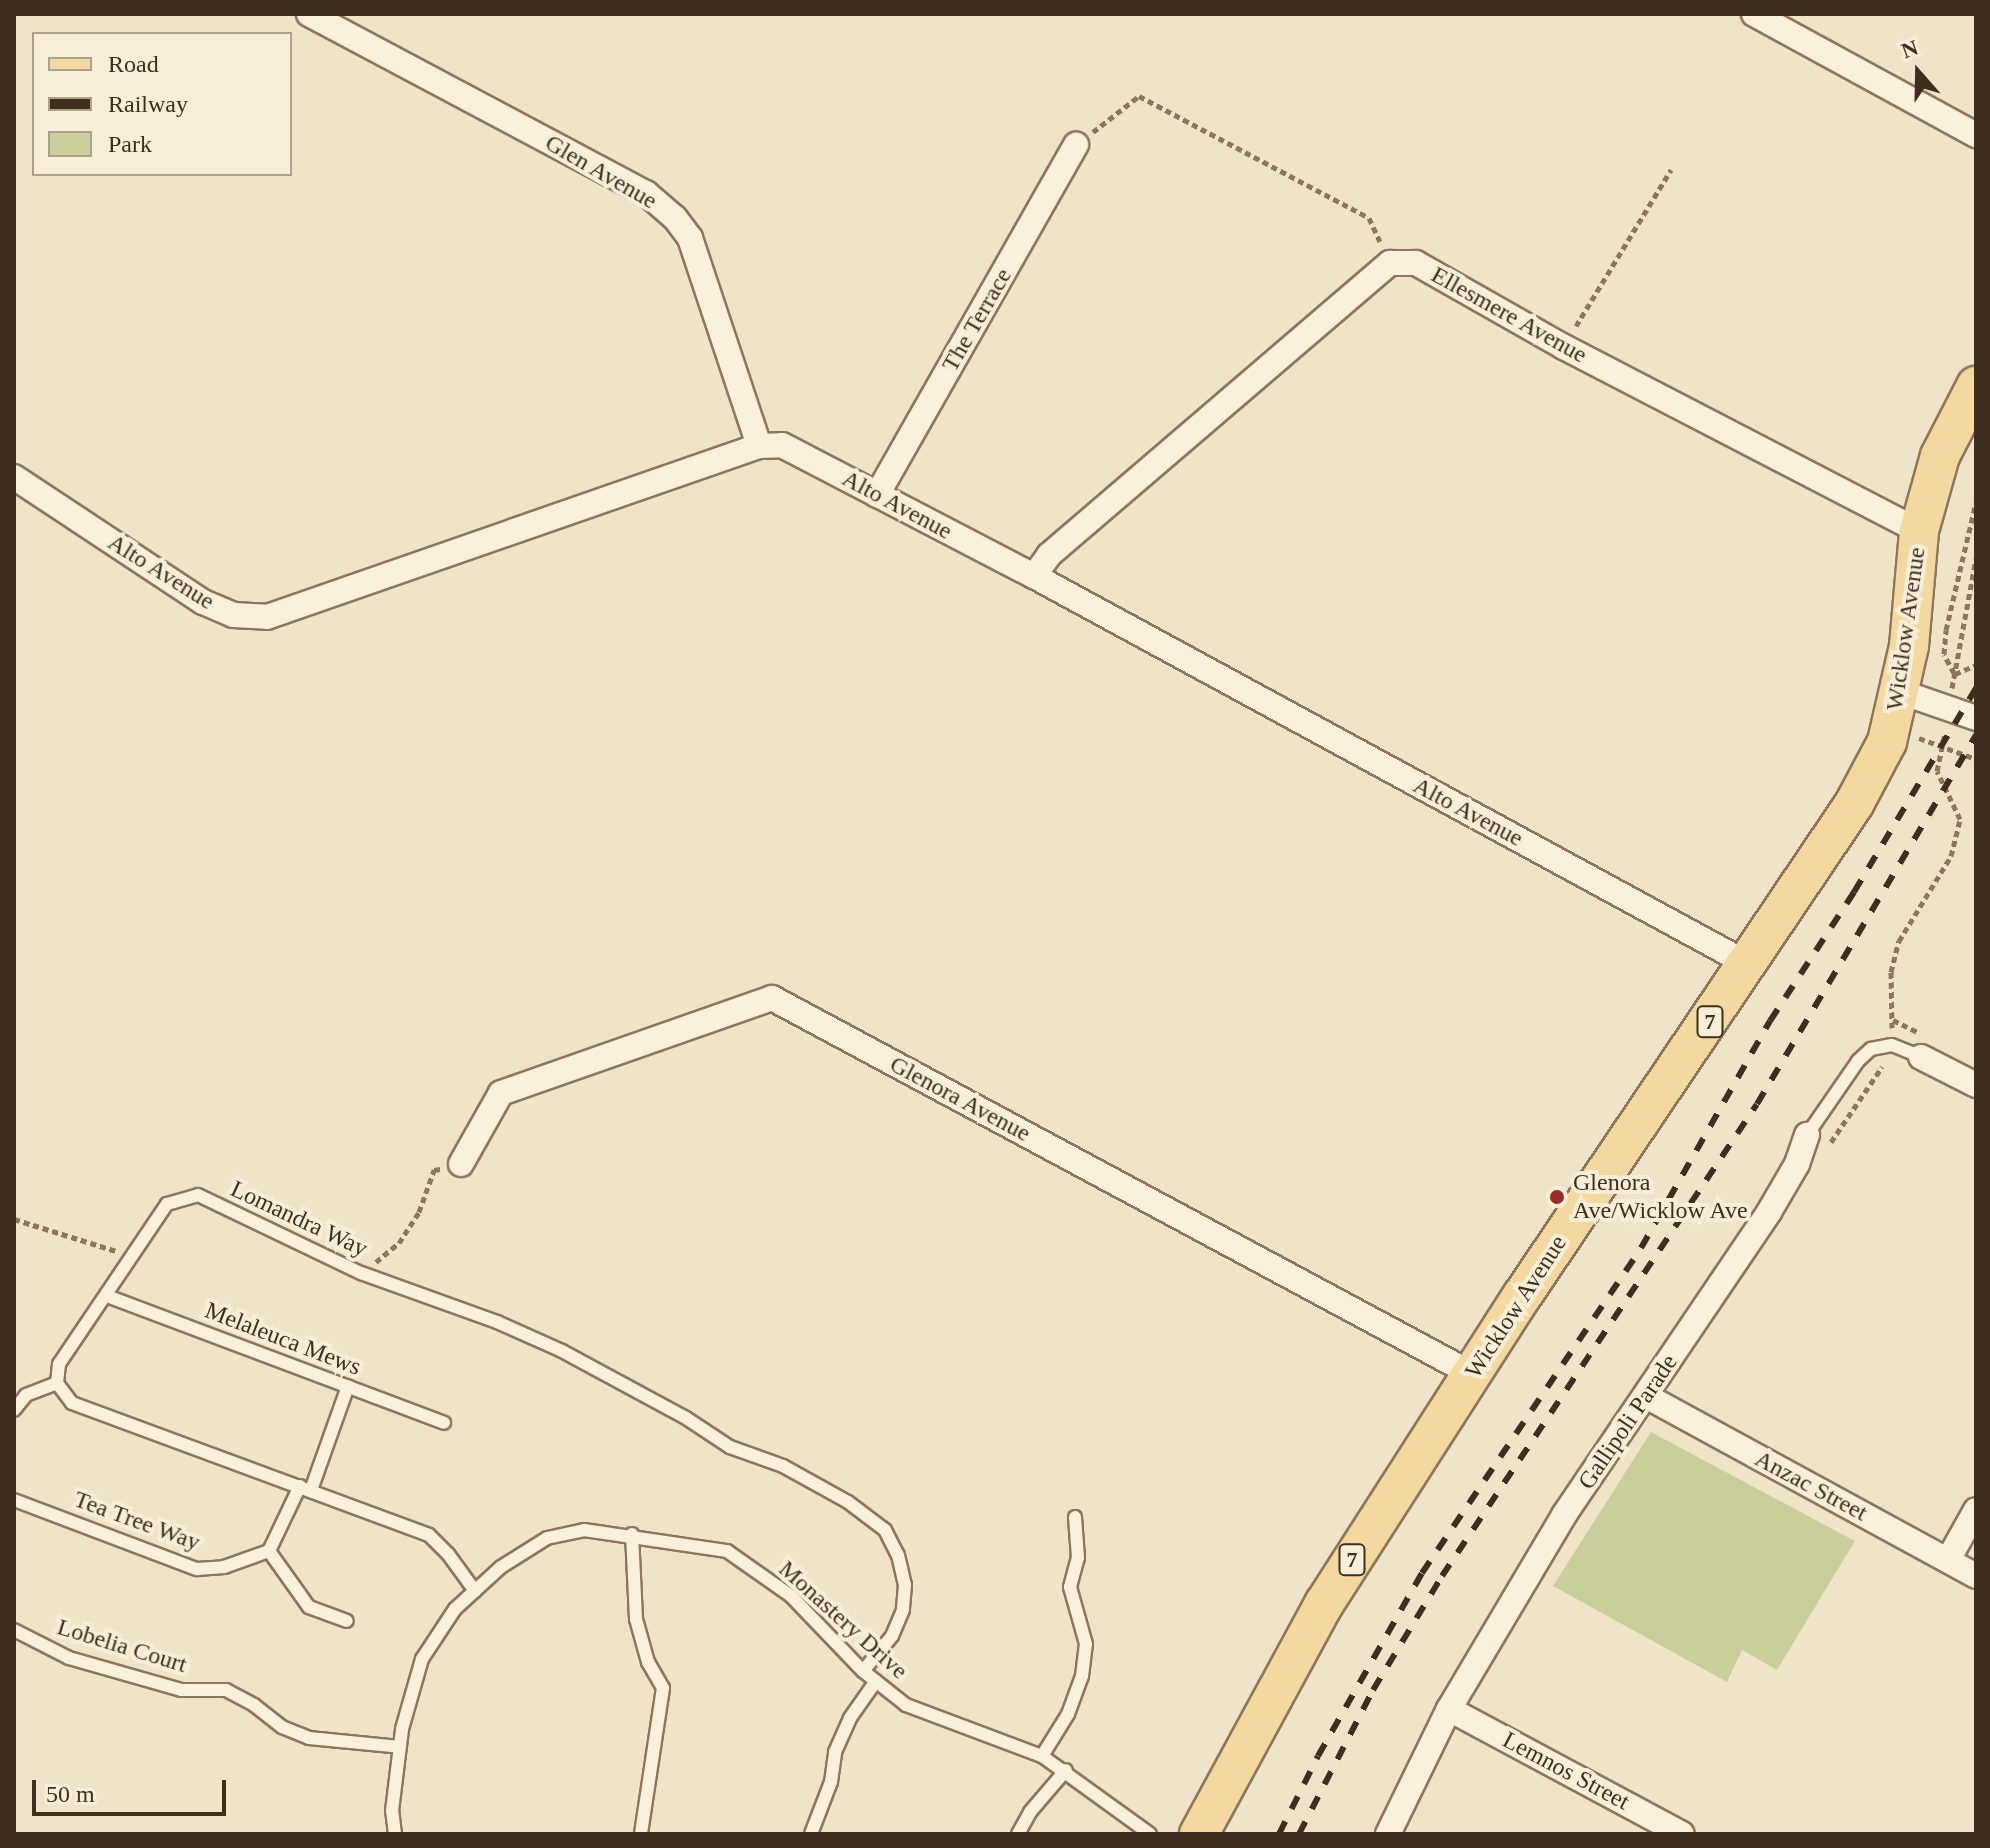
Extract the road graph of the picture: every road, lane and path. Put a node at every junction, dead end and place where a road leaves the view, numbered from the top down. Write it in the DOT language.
graph roads {
  1 [pos="309,14"];
  2 [pos="1754,14"];
  3 [pos="1976,135"];
  4 [pos="1076,145"];
  5 [pos="1671,170"];
  6 [pos="1390,263"];
  7 [pos="1564,347"];
  8 [pos="1976,386"];
  9 [pos="759,446"];
  10 [pos="14,477"];
  11 [pos="877,495"];
  12 [pos="1976,502"];
  13 [pos="1919,531"];
  14 [pos="1976,559"];
  15 [pos="1034,576"];
  16 [pos="1976,665"];
  17 [pos="1955,674"];
  18 [pos="1901,692"];
  19 [pos="1949,708"];
  20 [pos="1976,718"];
  21 [pos="1944,746"];
  22 [pos="1976,759"];
  23 [pos="1748,964"];
  24 [pos="1892,1020"];
  25 [pos="1892,1045"];
  26 [pos="1921,1045"];
  27 [pos="1976,1085"];
  28 [pos="1804,1145"];
  29 [pos="461,1164"];
  30 [pos="14,1219"];
  31 [pos="133,1256"];
  32 [pos="361,1273"];
  33 [pos="107,1296"];
  34 [pos="1472,1374"];
  35 [pos="57,1383"];
  36 [pos="348,1386"];
  37 [pos="1646,1396"];
  38 [pos="14,1410"];
  39 [pos="444,1423"];
  40 [pos="306,1488"];
  41 [pos="14,1500"];
  42 [pos="1976,1510"];
  43 [pos="1075,1517"];
  44 [pos="632,1534"];
  45 [pos="269,1551"];
  46 [pos="1948,1560"];
  47 [pos="1976,1576"];
  48 [pos="475,1591"];
  49 [pos="347,1621"];
  50 [pos="14,1630"];
  51 [pos="863,1671"];
  52 [pos="876,1681"];
  53 [pos="1449,1709"];
  54 [pos="400,1747"];
  55 [pos="1042,1756"];
  56 [pos="1066,1770"];
  57 [pos="395,1834"];
  58 [pos="641,1834"];
  59 [pos="811,1834"];
  60 [pos="1018,1834"];
  61 [pos="1150,1834"];
  62 [pos="1199,1834"];
  63 [pos="1388,1834"];
  64 [pos="1682,1834"];
  1 -- 9 [label="street, Glen Avenue"];
  2 -- 3 [label="street"];
  4 -- 6 [label="path"];
  4 -- 11 [label="street, The Terrace"];
  5 -- 7 [label="path"];
  6 -- 7 [label="street, Ellesmere Avenue"];
  6 -- 15 [label="street"];
  7 -- 13 [label="street, Ellesmere Avenue"];
  8 -- 13 [label="main road, Wicklow Avenue / 7"];
  9 -- 10 [label="street, Alto Avenue"];
  9 -- 11 [label="street, Alto Avenue"];
  11 -- 15 [label="street, Alto Avenue"];
  12 -- 17 [label="path"];
  13 -- 18 [label="main road, Wicklow Avenue / 7"];
  14 -- 17 [label="path"];
  15 -- 23 [label="street, Alto Avenue"];
  16 -- 17 [label="path"];
  17 -- 19 [label="path"];
  18 -- 19 [label="street"];
  18 -- 23 [label="main road, Wicklow Avenue / 7"];
  19 -- 20 [label="street"];
  19 -- 21 [label="path"];
  21 -- 22 [label="path"];
  21 -- 24 [label="path"];
  23 -- 34 [label="main road, Wicklow Avenue / 7"];
  24 -- 25 [label="path"];
  24 -- 26 [label="path"];
  25 -- 26 [label="lane"];
  25 -- 28 [label="lane"];
  25 -- 28 [label="path"];
  26 -- 27 [label="street"];
  28 -- 37 [label="street, Gallipoli Parade"];
  29 -- 32 [label="path"];
  29 -- 34 [label="street, Glenora Avenue"];
  30 -- 31 [label="path"];
  31 -- 32 [label="lane, Lomandra Way"];
  31 -- 33 [label="lane, Lomandra Way"];
  32 -- 51 [label="lane, Lomandra Way"];
  33 -- 35 [label="lane, Lomandra Way"];
  33 -- 36 [label="lane, Melaleuca Mews"];
  34 -- 62 [label="main road, Wicklow Avenue / 7"];
  35 -- 38 [label="lane"];
  35 -- 40 [label="lane"];
  36 -- 39 [label="lane, Melaleuca Mews"];
  36 -- 40 [label="lane"];
  37 -- 46 [label="street, Anzac Street"];
  37 -- 53 [label="street, Gallipoli Parade"];
  40 -- 45 [label="lane"];
  40 -- 48 [label="lane"];
  41 -- 45 [label="lane, Tea Tree Way"];
  42 -- 46 [label="street"];
  43 -- 55 [label="lane"];
  44 -- 48 [label="lane, Monastery Drive"];
  44 -- 51 [label="lane, Monastery Drive"];
  44 -- 58 [label="lane"];
  45 -- 49 [label="lane"];
  46 -- 47 [label="street, Anzac Street"];
  48 -- 54 [label="lane, Monastery Drive"];
  50 -- 54 [label="lane, Lobelia Court"];
  51 -- 52 [label="lane, Monastery Drive"];
  52 -- 55 [label="lane, Monastery Drive"];
  52 -- 59 [label="lane"];
  53 -- 63 [label="street, Gallipoli Parade"];
  53 -- 64 [label="street, Lemnos Street"];
  54 -- 57 [label="lane, Monastery Drive"];
  55 -- 56 [label="lane, Monastery Drive"];
  56 -- 60 [label="lane"];
  56 -- 61 [label="lane, Monastery Drive"];
}
